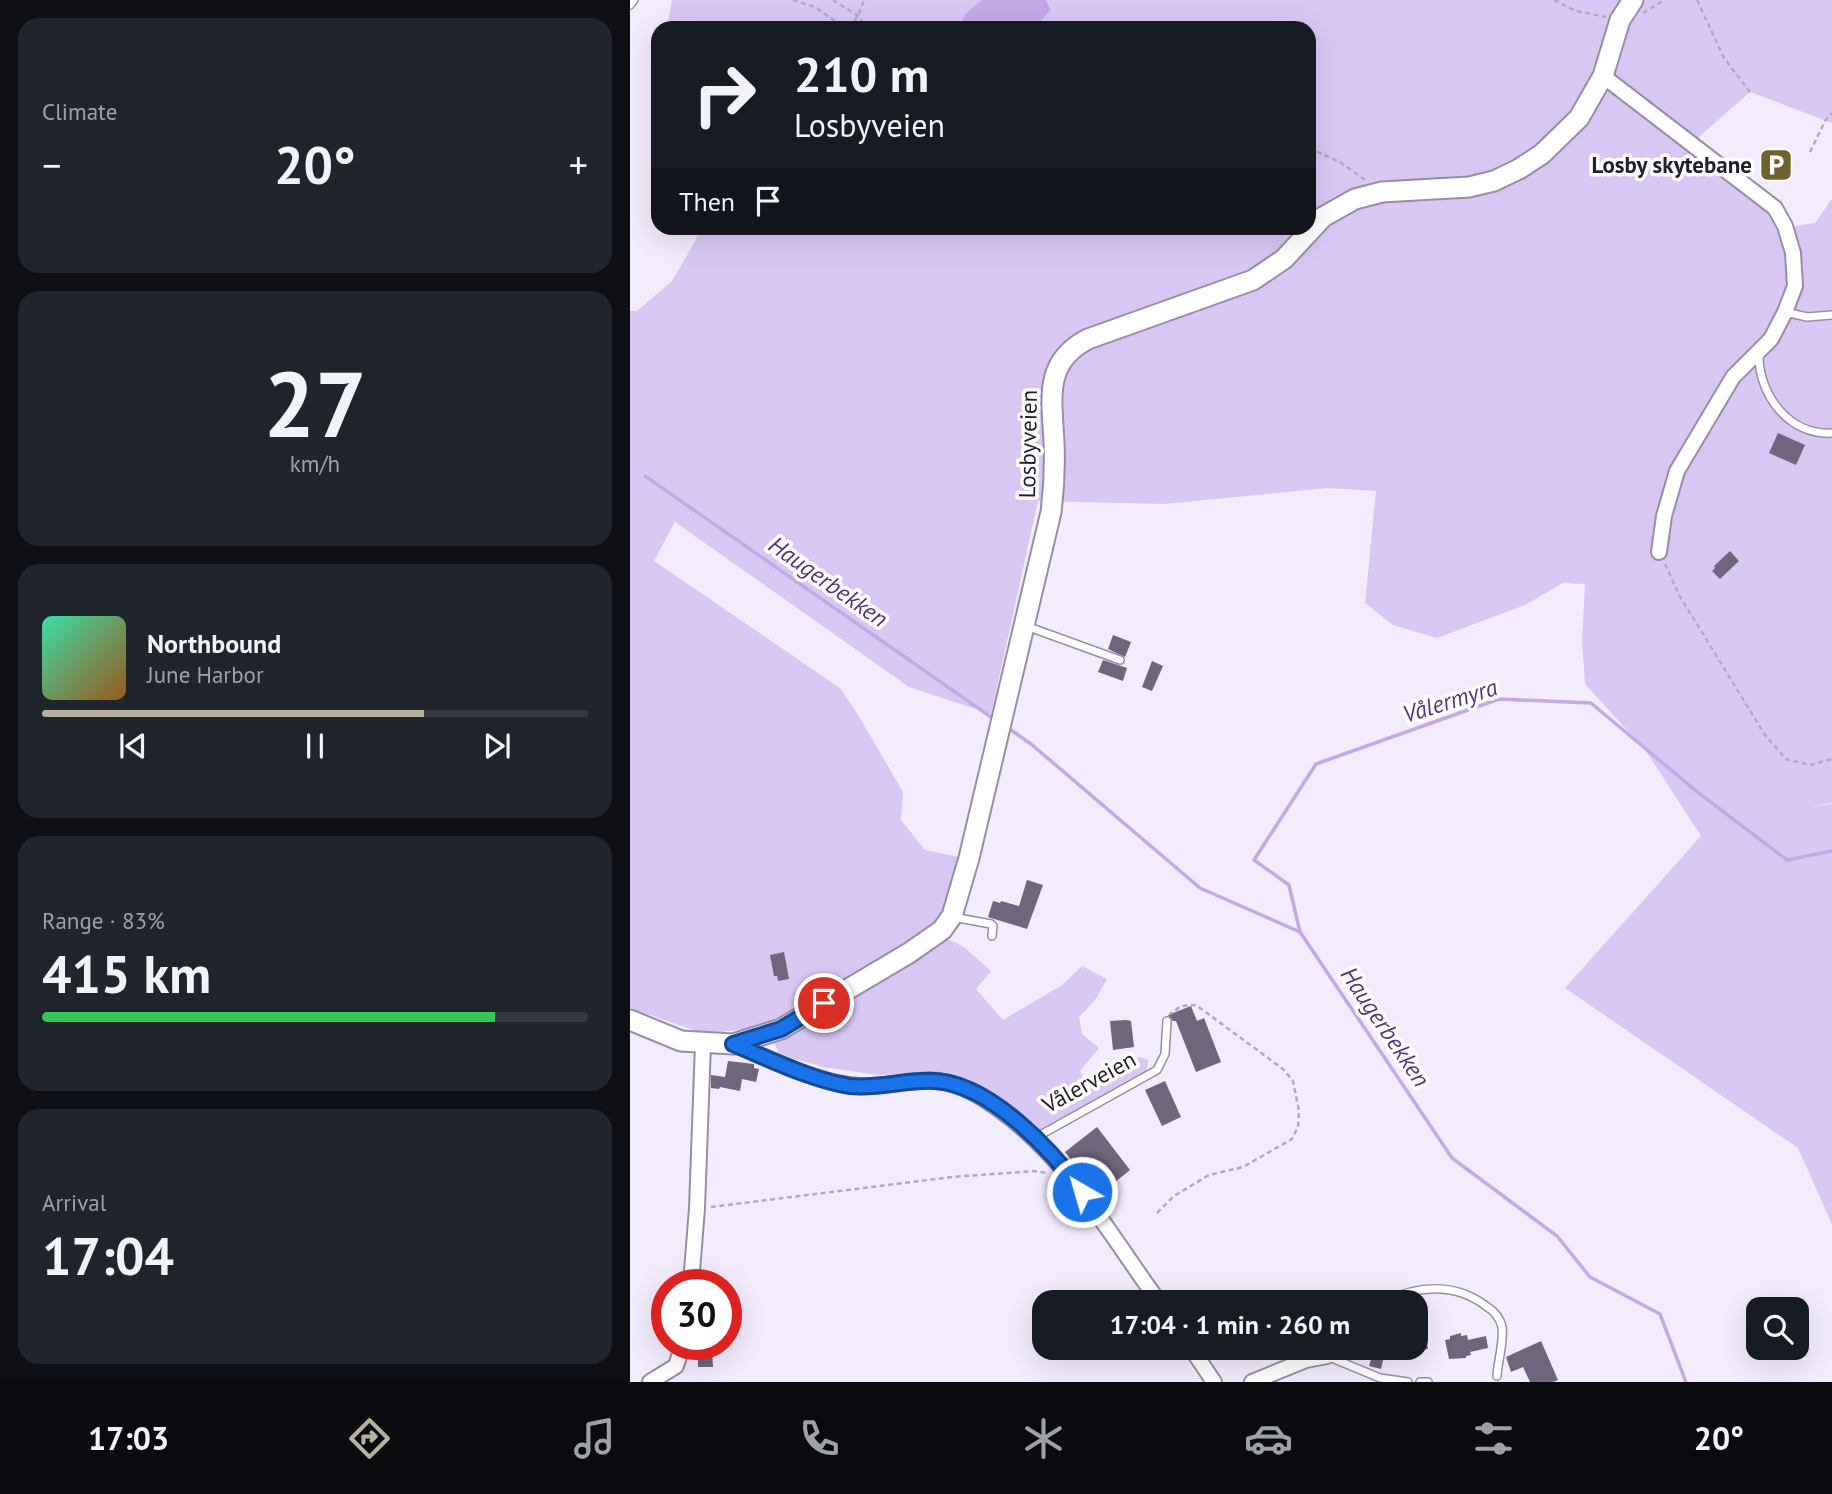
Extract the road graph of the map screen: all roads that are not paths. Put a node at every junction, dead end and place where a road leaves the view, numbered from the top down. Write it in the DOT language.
graph roads {
  1 [pos="634,0"];
  2 [pos="1633,0"];
  3 [pos="630,5"];
  4 [pos="1603,76"];
  5 [pos="1316,224"];
  6 [pos="1306,235"];
  7 [pos="1785,312"];
  8 [pos="1832,315"];
  9 [pos="1759,350"];
  10 [pos="1832,433"];
  11 [pos="1660,552"];
  12 [pos="1026,626"];
  13 [pos="1120,660"];
  14 [pos="952,916"];
  15 [pos="992,936"];
  16 [pos="630,1020"];
  17 [pos="1167,1021"];
  18 [pos="703,1044"];
  19 [pos="733,1044"];
  20 [pos="1035,1138"];
  21 [pos="692,1269"];
  22 [pos="1151,1290"];
  23 [pos="1416,1290"];
  24 [pos="678,1360"];
  25 [pos="1199,1360"];
  26 [pos="1306,1360"];
  27 [pos="1347,1360"];
  28 [pos="1497,1376"];
  29 [pos="650,1382"];
  30 [pos="1214,1382"];
  31 [pos="1252,1382"];
  32 [pos="1408,1382"];
  33 [pos="1420,1382"];
  34 [pos="1427,1382"];
  1 -- 3 [label="lane"];
  2 -- 4 [label="main road, Losbyveien"];
  4 -- 5 [label="main road, Losbyveien"];
  4 -- 7 [label="street"];
  6 -- 12 [label="main road, Losbyveien"];
  7 -- 8 [label="lane"];
  7 -- 9 [label="street"];
  9 -- 10 [label="lane"];
  9 -- 11 [label="street"];
  12 -- 13 [label="lane"];
  12 -- 14 [label="main road, Losbyveien"];
  14 -- 15 [label="lane"];
  14 -- 19 [label="main road, Losbyveien"];
  16 -- 18 [label="main road, Losbyveien"];
  17 -- 20 [label="lane, Vålerveien"];
  18 -- 19 [label="main road, Losbyveien"];
  18 -- 21 [label="street"];
  19 -- 20 [label="street, Vålerveien"];
  20 -- 22 [label="street, Vålerveien"];
  23 -- 28 [label="lane"];
  24 -- 29 [label="street"];
  25 -- 30 [label="street"];
  26 -- 31 [label="street"];
  27 -- 32 [label="lane"];
  33 -- 34 [label="lane"];
}
